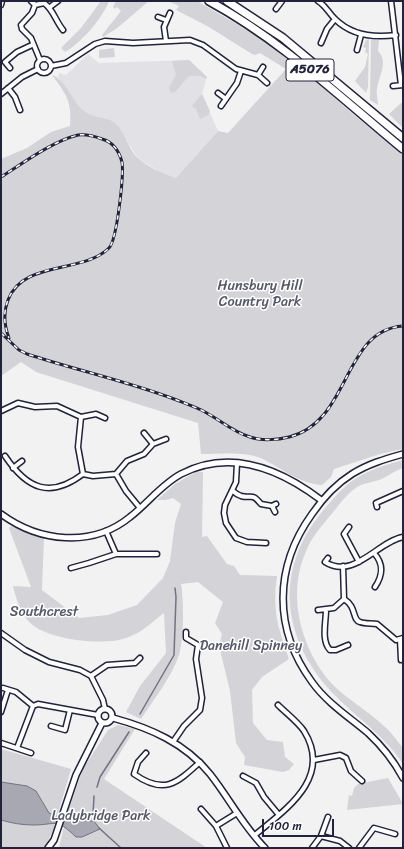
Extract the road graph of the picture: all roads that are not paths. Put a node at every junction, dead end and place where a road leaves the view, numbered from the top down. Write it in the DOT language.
graph roads {
  1 [pos="2,1"];
  2 [pos="31,1"];
  3 [pos="58,1"];
  4 [pos="209,1"];
  5 [pos="227,1"];
  6 [pos="282,1"];
  7 [pos="318,1"];
  8 [pos="391,1"];
  9 [pos="1,5"];
  10 [pos="35,5"];
  11 [pos="50,7"];
  12 [pos="276,9"];
  13 [pos="170,13"];
  14 [pos="158,17"];
  15 [pos="335,19"];
  16 [pos="166,20"];
  17 [pos="63,30"];
  18 [pos="362,35"];
  19 [pos="396,35"];
  20 [pos="166,41"];
  21 [pos="321,43"];
  22 [pos="32,45"];
  23 [pos="357,50"];
  24 [pos="40,60"];
  25 [pos="51,66"];
  26 [pos="263,67"];
  27 [pos="10,68"];
  28 [pos="38,69"];
  29 [pos="241,71"];
  30 [pos="258,75"];
  31 [pos="267,83"];
  32 [pos="402,85"];
  33 [pos="393,86"];
  34 [pos="8,88"];
  35 [pos="218,93"];
  36 [pos="1,94"];
  37 [pos="226,99"];
  38 [pos="221,106"];
  39 [pos="20,110"];
  40 [pos="403,138"];
  41 [pos="403,149"];
  42 [pos="1,411"];
  43 [pos="81,417"];
  44 [pos="105,418"];
  45 [pos="144,433"];
  46 [pos="166,439"];
  47 [pos="153,444"];
  48 [pos="403,454"];
  49 [pos="5,456"];
  50 [pos="22,461"];
  51 [pos="236,463"];
  52 [pos="13,468"];
  53 [pos="83,474"];
  54 [pos="116,474"];
  55 [pos="233,491"];
  56 [pos="403,491"];
  57 [pos="374,498"];
  58 [pos="321,500"];
  59 [pos="140,508"];
  60 [pos="275,512"];
  61 [pos="1,514"];
  62 [pos="349,527"];
  63 [pos="106,531"];
  64 [pos="338,534"];
  65 [pos="344,534"];
  66 [pos="403,537"];
  67 [pos="262,548"];
  68 [pos="374,553"];
  69 [pos="116,554"];
  70 [pos="157,554"];
  71 [pos="328,558"];
  72 [pos="359,562"];
  73 [pos="343,566"];
  74 [pos="71,568"];
  75 [pos="378,582"];
  76 [pos="384,586"];
  77 [pos="375,587"];
  78 [pos="344,599"];
  79 [pos="318,610"];
  80 [pos="326,610"];
  81 [pos="186,632"];
  82 [pos="1,634"];
  83 [pos="402,638"];
  84 [pos="348,646"];
  85 [pos="140,658"];
  86 [pos="401,660"];
  87 [pos="91,676"];
  88 [pos="3,688"];
  89 [pos="8,690"];
  90 [pos="278,705"];
  91 [pos="33,706"];
  92 [pos="105,709"];
  93 [pos="70,710"];
  94 [pos="1,712"];
  95 [pos="98,715"];
  96 [pos="113,718"];
  97 [pos="102,723"];
  98 [pos="51,726"];
  99 [pos="174,742"];
  100 [pos="1,743"];
  101 [pos="17,748"];
  102 [pos="146,753"];
  103 [pos="31,754"];
  104 [pos="314,760"];
  105 [pos="200,762"];
  106 [pos="134,774"];
  107 [pos="243,776"];
  108 [pos="130,778"];
  109 [pos="403,778"];
  110 [pos="362,781"];
  111 [pos="202,809"];
  112 [pos="237,813"];
  113 [pos="279,815"];
  114 [pos="328,817"];
  115 [pos="216,826"];
  116 [pos="395,834"];
  117 [pos="255,835"];
  118 [pos="321,836"];
  119 [pos="48,848"];
  120 [pos="228,848"];
  121 [pos="265,848"];
  122 [pos="312,848"];
  123 [pos="349,848"];
  124 [pos="359,848"];
  1 -- 9 [label="street"];
  2 -- 10 [label="street"];
  3 -- 11 [label="street"];
  4 -- 41 [label="highway, A5076"];
  5 -- 40 [label="highway, A5076"];
  6 -- 12 [label="street"];
  7 -- 15 [label="street"];
  8 -- 19 [label="street"];
  10 -- 11 [label="street"];
  10 -- 22 [label="street"];
  11 -- 17 [label="street"];
  13 -- 16 [label="street"];
  14 -- 16 [label="street"];
  15 -- 18 [label="street"];
  15 -- 21 [label="street"];
  16 -- 20 [label="street"];
  18 -- 19 [label="street"];
  18 -- 23 [label="street"];
  19 -- 32 [label="street"];
  20 -- 25 [label="street"];
  20 -- 29 [label="street"];
  22 -- 24 [label="street"];
  22 -- 27 [label="street"];
  24 -- 25 [label="street"];
  24 -- 28 [label="street"];
  25 -- 28 [label="street"];
  26 -- 30 [label="street"];
  28 -- 34 [label="street"];
  29 -- 30 [label="street"];
  29 -- 37 [label="street"];
  30 -- 31 [label="street"];
  32 -- 33 [label="street"];
  34 -- 36 [label="street"];
  34 -- 39 [label="street"];
  35 -- 37 [label="street"];
  37 -- 38 [label="street"];
  42 -- 43 [label="street"];
  43 -- 44 [label="street"];
  43 -- 53 [label="street"];
  45 -- 47 [label="street"];
  46 -- 47 [label="street"];
  47 -- 54 [label="street"];
  48 -- 58 [label="street"];
  49 -- 52 [label="street"];
  50 -- 52 [label="street"];
  51 -- 55 [label="street"];
  51 -- 58 [label="street"];
  51 -- 59 [label="street"];
  52 -- 53 [label="street"];
  53 -- 54 [label="street"];
  54 -- 59 [label="street"];
  55 -- 60 [label="street"];
  55 -- 67 [label="street"];
  56 -- 57 [label="street"];
  58 -- 109 [label="street"];
  59 -- 63 [label="street"];
  61 -- 63 [label="street"];
  62 -- 65 [label="street"];
  63 -- 69 [label="street"];
  64 -- 65 [label="street"];
  65 -- 72 [label="street"];
  66 -- 68 [label="street"];
  68 -- 72 [label="street"];
  68 -- 75 [label="street"];
  69 -- 70 [label="street"];
  69 -- 74 [label="street"];
  71 -- 73 [label="street"];
  72 -- 73 [label="street"];
  73 -- 78 [label="street"];
  75 -- 76 [label="street"];
  75 -- 77 [label="street"];
  78 -- 80 [label="street"];
  78 -- 83 [label="street"];
  79 -- 80 [label="street"];
  80 -- 84 [label="street"];
  81 -- 99 [label="street"];
  82 -- 87 [label="street"];
  83 -- 86 [label="street"];
  85 -- 87 [label="street"];
  87 -- 92 [label="street"];
  88 -- 89 [label="street"];
  89 -- 91 [label="street"];
  89 -- 94 [label="street"];
  90 -- 104 [label="street"];
  91 -- 93 [label="street"];
  91 -- 101 [label="street"];
  92 -- 95 [label="street"];
  92 -- 96 [label="street"];
  93 -- 95 [label="street"];
  93 -- 98 [label="street"];
  95 -- 97 [label="street"];
  96 -- 97 [label="street"];
  96 -- 99 [label="street"];
  97 -- 119 [label="street"];
  99 -- 105 [label="street"];
  100 -- 101 [label="street"];
  101 -- 103 [label="street"];
  102 -- 106 [label="street"];
  104 -- 110 [label="street"];
  104 -- 113 [label="street"];
  105 -- 106 [label="street"];
  105 -- 112 [label="street"];
  106 -- 108 [label="street"];
  107 -- 113 [label="street"];
  111 -- 115 [label="street"];
  112 -- 115 [label="street"];
  112 -- 117 [label="street"];
  113 -- 117 [label="street"];
  114 -- 118 [label="street"];
  115 -- 120 [label="street"];
  116 -- 124 [label="street"];
  117 -- 121 [label="street"];
  118 -- 122 [label="street"];
  118 -- 123 [label="street"];
}
